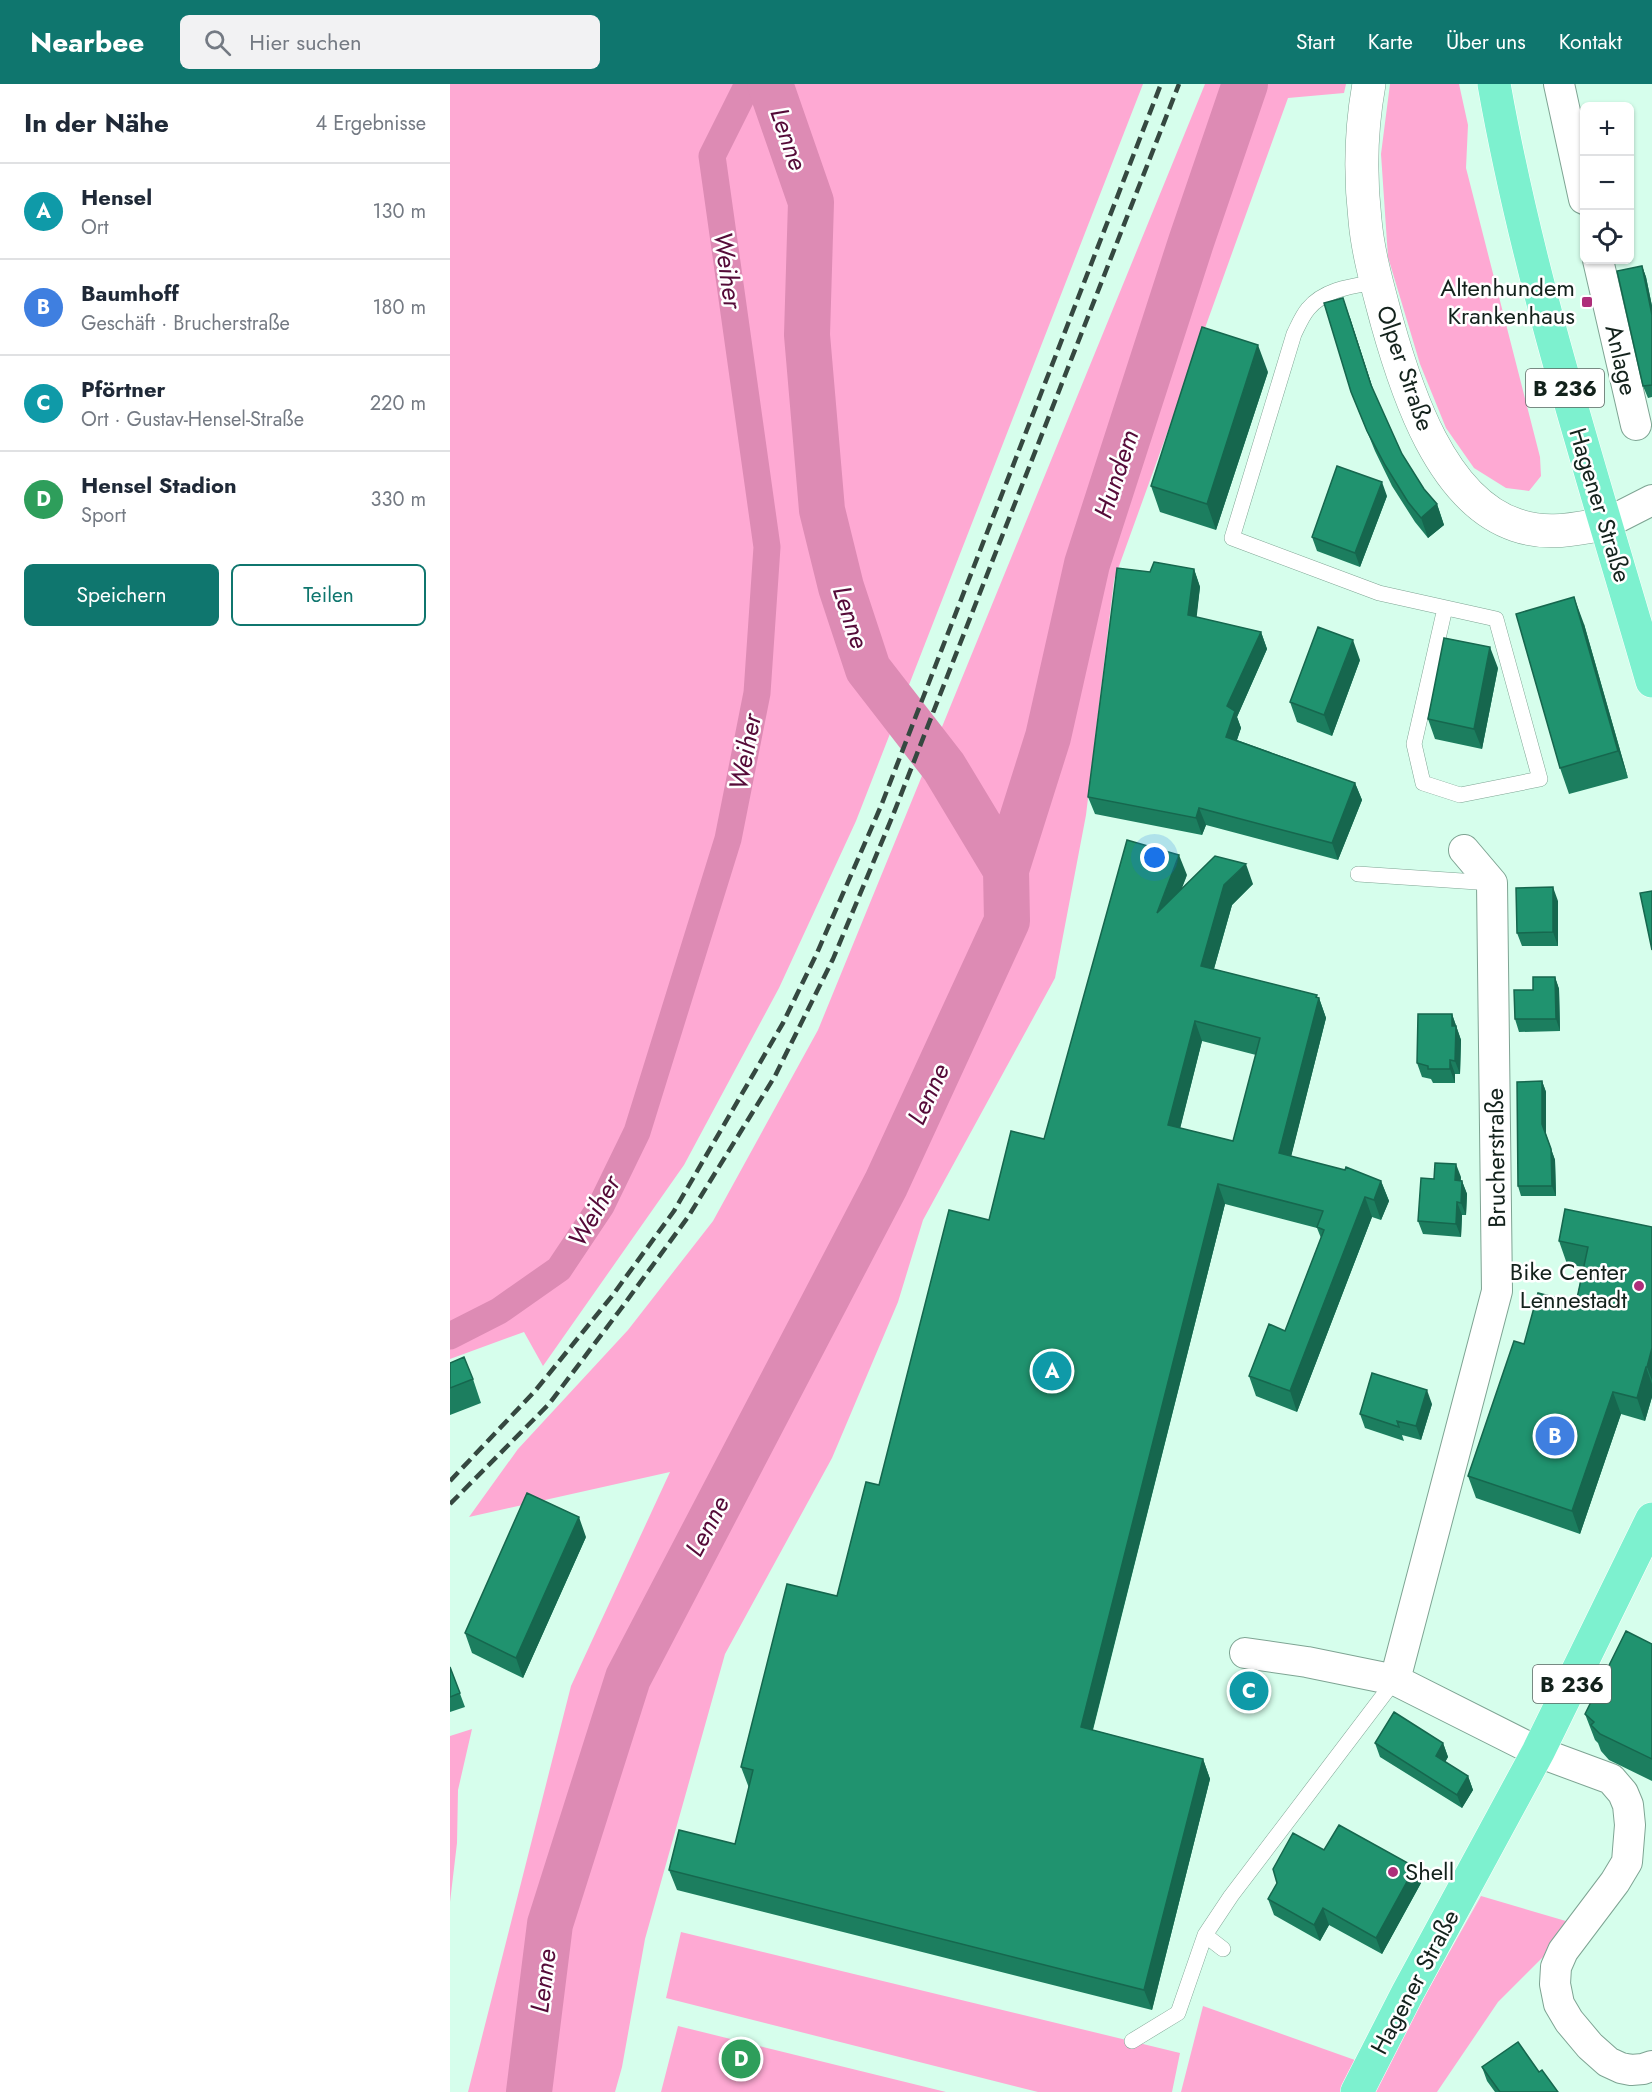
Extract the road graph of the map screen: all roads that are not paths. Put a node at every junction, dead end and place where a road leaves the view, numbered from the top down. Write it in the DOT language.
graph roads {
  1 [pos="1369,84"];
  2 [pos="1559,84"];
  3 [pos="1496,98"];
  4 [pos="1580,181"];
  5 [pos="1599,264"];
  6 [pos="1376,282"];
  7 [pos="1636,425"];
  8 [pos="1652,500"];
  9 [pos="1605,524"];
  10 [pos="1445,608"];
  11 [pos="1652,681"];
  12 [pos="1464,850"];
  13 [pos="1358,874"];
  14 [pos="1492,883"];
  15 [pos="1652,1519"];
  16 [pos="1245,1653"];
  17 [pos="1395,1680"];
  18 [pos="1538,1752"];
  19 [pos="1205,1935"];
  20 [pos="1223,1949"];
  21 [pos="1132,2041"];
  22 [pos="1652,2066"];
  23 [pos="1357,2092"];
  1 -- 6 [label="main road, Olper Straße"];
  2 -- 4 [label="street"];
  3 -- 9 [label="main road, Hagener Straße / B 236"];
  5 -- 7 [label="street, Anlage"];
  6 -- 9 [label="main road, Olper Straße"];
  6 -- 10 [label="lane"];
  8 -- 9 [label="street"];
  9 -- 11 [label="main road, Hagener Straße / B 236"];
  10 -- 10 [label="lane"];
  12 -- 14 [label="street"];
  13 -- 14 [label="lane"];
  14 -- 17 [label="street, Brucherstraße"];
  15 -- 18 [label="main road, Hagener Straße / B 236"];
  16 -- 17 [label="street"];
  17 -- 18 [label="street"];
  17 -- 19 [label="lane"];
  18 -- 22 [label="street"];
  18 -- 23 [label="main road, Hagener Straße / B 236"];
  19 -- 20 [label="lane"];
  19 -- 21 [label="lane"];
}
